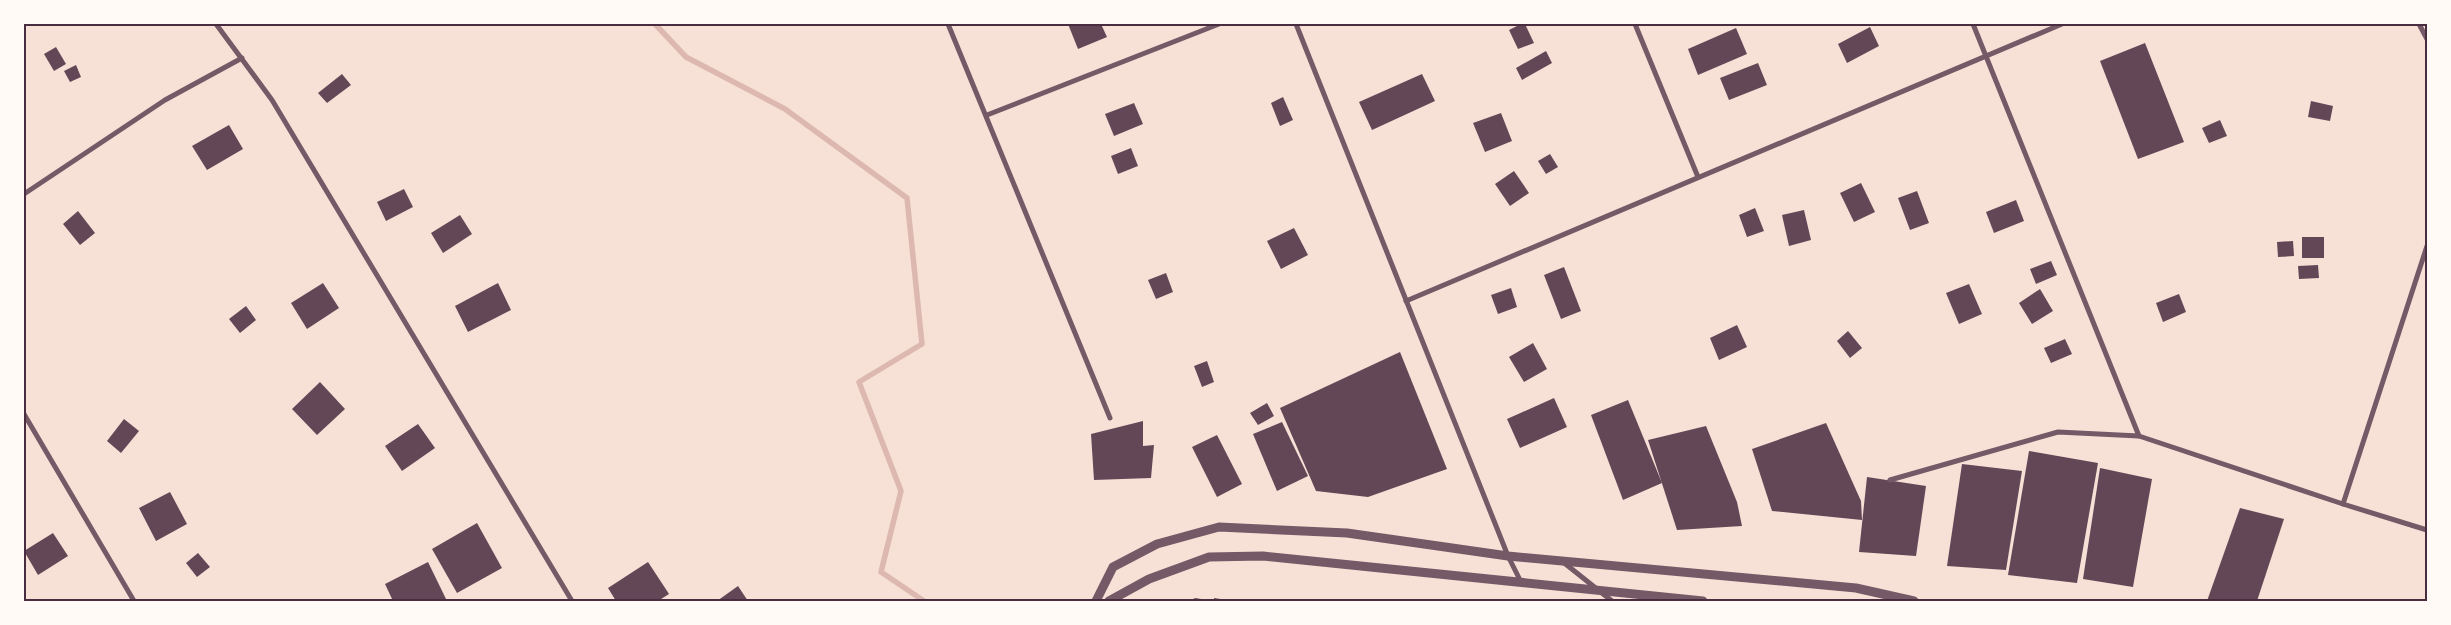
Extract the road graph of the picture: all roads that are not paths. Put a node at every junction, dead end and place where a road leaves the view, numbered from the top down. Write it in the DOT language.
graph roads {
  1 [pos="216,24"];
  2 [pos="948,24"];
  3 [pos="1219,24"];
  4 [pos="1296,24"];
  5 [pos="1635,24"];
  6 [pos="1973,24"];
  7 [pos="2062,24"];
  8 [pos="2419,24"];
  9 [pos="2427,39"];
  10 [pos="1987,54"];
  11 [pos="242,58"];
  12 [pos="987,115"];
  13 [pos="1698,177"];
  14 [pos="24,194"];
  15 [pos="2427,246"];
  16 [pos="1406,301"];
  17 [pos="24,414"];
  18 [pos="1110,418"];
  19 [pos="2139,436"];
  20 [pos="1890,480"];
  21 [pos="2343,504"];
  22 [pos="2427,530"];
  23 [pos="1508,556"];
  24 [pos="1558,559"];
  25 [pos="1521,583"];
  26 [pos="1599,591"];
  27 [pos="134,601"];
  28 [pos="572,601"];
  29 [pos="1096,601"];
  30 [pos="1109,601"];
  31 [pos="1612,601"];
  32 [pos="1703,601"];
  33 [pos="1914,601"];
  1 -- 11 [label="street"];
  2 -- 12 [label="street"];
  3 -- 12 [label="street"];
  4 -- 16 [label="street"];
  5 -- 13 [label="street"];
  6 -- 10 [label="street"];
  7 -- 10 [label="street"];
  8 -- 9 [label="street"];
  10 -- 13 [label="street"];
  10 -- 19 [label="street"];
  11 -- 14 [label="street"];
  11 -- 28 [label="street"];
  12 -- 18 [label="street"];
  13 -- 16 [label="street"];
  15 -- 21 [label="street"];
  16 -- 23 [label="street"];
  17 -- 27 [label="street"];
  19 -- 20 [label="street"];
  19 -- 21 [label="street"];
  21 -- 22 [label="street"];
  23 -- 24 [label="street"];
  23 -- 25 [label="street"];
  23 -- 29 [label="street"];
  24 -- 26 [label="street"];
  24 -- 33 [label="street"];
  25 -- 26 [label="street"];
  25 -- 30 [label="street"];
  26 -- 31 [label="street"];
  26 -- 32 [label="street"];
}
